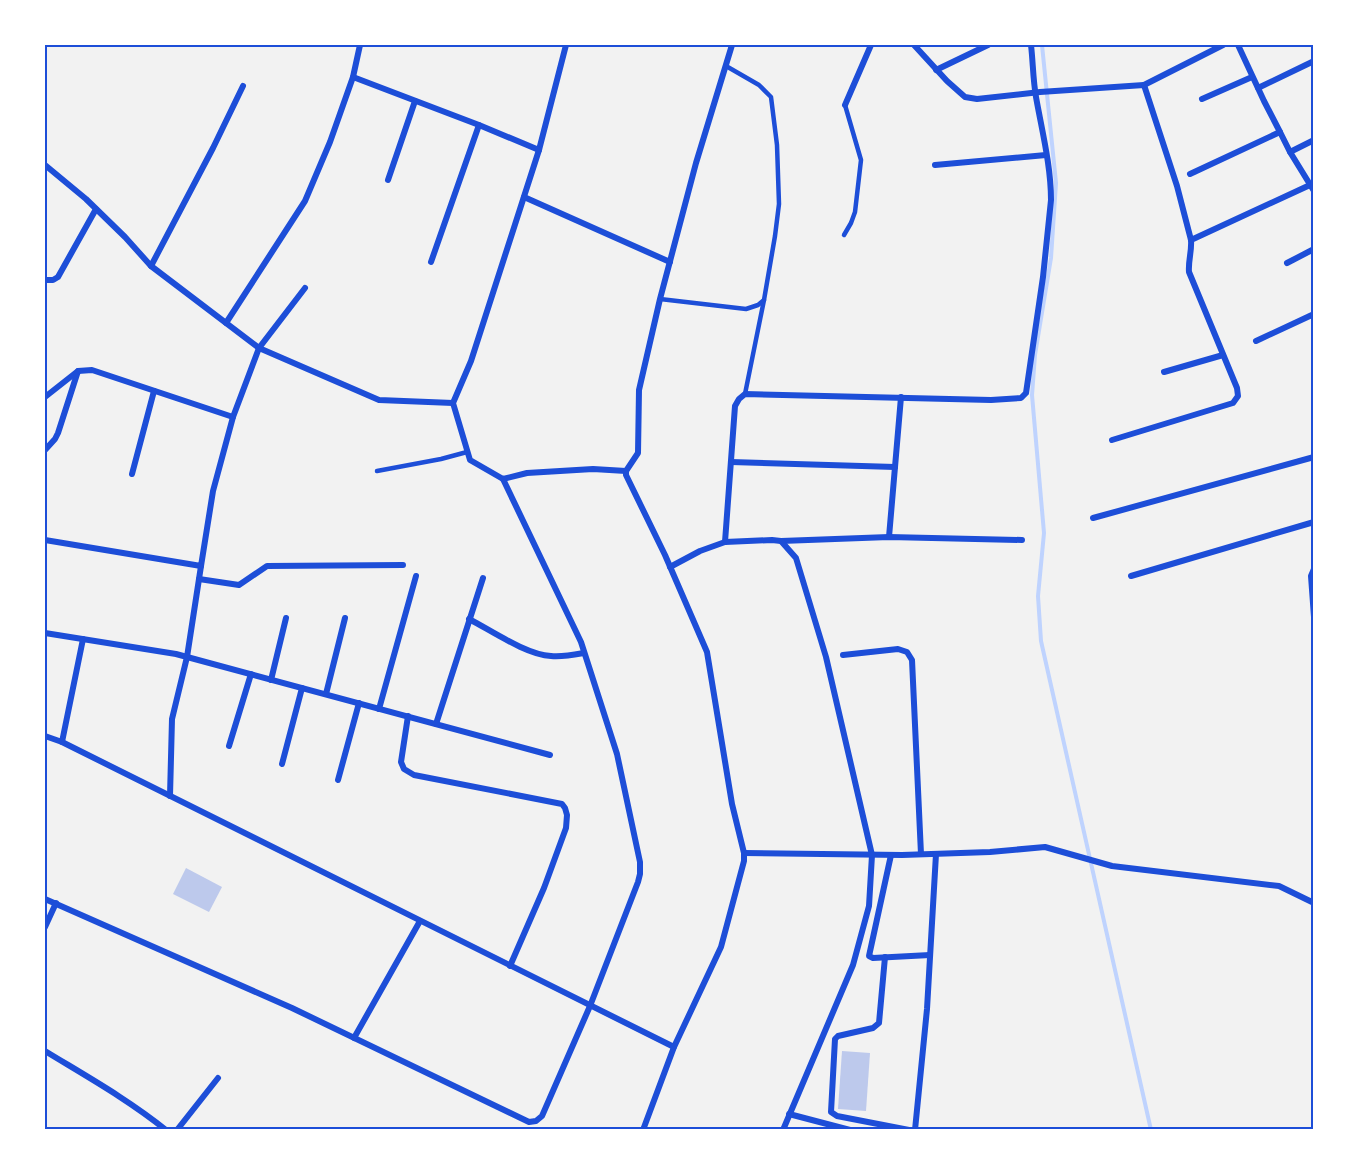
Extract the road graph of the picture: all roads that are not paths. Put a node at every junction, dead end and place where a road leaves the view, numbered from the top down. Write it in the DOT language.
graph roads {
  1 [pos="360,45"];
  2 [pos="566,45"];
  3 [pos="732,45"];
  4 [pos="871,45"];
  5 [pos="914,45"];
  6 [pos="988,45"];
  7 [pos="1031,45"];
  8 [pos="1223,45"];
  9 [pos="1238,45"];
  10 [pos="1314,61"];
  11 [pos="726,66"];
  12 [pos="936,70"];
  13 [pos="353,77"];
  14 [pos="1252,77"];
  15 [pos="1144,85"];
  16 [pos="243,86"];
  17 [pos="1258,88"];
  18 [pos="1038,92"];
  19 [pos="1202,99"];
  20 [pos="415,101"];
  21 [pos="845,105"];
  22 [pos="479,125"];
  23 [pos="1280,132"];
  24 [pos="1314,140"];
  25 [pos="539,150"];
  26 [pos="1290,152"];
  27 [pos="1046,155"];
  28 [pos="45,165"];
  29 [pos="936,165"];
  30 [pos="1190,174"];
  31 [pos="388,180"];
  32 [pos="1312,188"];
  33 [pos="524,197"];
  34 [pos="96,209"];
  35 [pos="844,235"];
  36 [pos="1191,240"];
  37 [pos="1314,249"];
  38 [pos="431,262"];
  39 [pos="670,262"];
  40 [pos="1287,263"];
  41 [pos="151,266"];
  42 [pos="45,280"];
  43 [pos="304,288"];
  44 [pos="660,299"];
  45 [pos="764,300"];
  46 [pos="1314,314"];
  47 [pos="226,323"];
  48 [pos="1256,341"];
  49 [pos="259,348"];
  50 [pos="1223,355"];
  51 [pos="78,371"];
  52 [pos="1164,372"];
  53 [pos="154,390"];
  54 [pos="746,394"];
  55 [pos="45,397"];
  56 [pos="901,398"];
  57 [pos="453,403"];
  58 [pos="233,417"];
  59 [pos="1112,440"];
  60 [pos="45,450"];
  61 [pos="467,452"];
  62 [pos="1314,457"];
  63 [pos="731,462"];
  64 [pos="895,466"];
  65 [pos="377,471"];
  66 [pos="626,471"];
  67 [pos="132,474"];
  68 [pos="503,479"];
  69 [pos="1093,518"];
  70 [pos="1314,522"];
  71 [pos="889,537"];
  72 [pos="45,540"];
  73 [pos="1022,540"];
  74 [pos="781,541"];
  75 [pos="725,543"];
  76 [pos="403,565"];
  77 [pos="201,566"];
  78 [pos="670,567"];
  79 [pos="1314,569"];
  80 [pos="416,576"];
  81 [pos="1131,576"];
  82 [pos="483,578"];
  83 [pos="199,579"];
  84 [pos="1314,617"];
  85 [pos="286,618"];
  86 [pos="345,618"];
  87 [pos="469,619"];
  88 [pos="45,633"];
  89 [pos="83,639"];
  90 [pos="584,653"];
  91 [pos="843,655"];
  92 [pos="187,657"];
  93 [pos="251,675"];
  94 [pos="271,680"];
  95 [pos="302,688"];
  96 [pos="326,694"];
  97 [pos="359,703"];
  98 [pos="379,709"];
  99 [pos="408,716"];
  100 [pos="436,724"];
  101 [pos="45,736"];
  102 [pos="62,742"];
  103 [pos="229,746"];
  104 [pos="550,755"];
  105 [pos="282,764"];
  106 [pos="338,780"];
  107 [pos="170,796"];
  108 [pos="744,853"];
  109 [pos="921,854"];
  110 [pos="936,854"];
  111 [pos="872,855"];
  112 [pos="891,855"];
  113 [pos="45,898"];
  114 [pos="56,903"];
  115 [pos="1314,903"];
  116 [pos="420,921"];
  117 [pos="45,927"];
  118 [pos="930,955"];
  119 [pos="885,957"];
  120 [pos="510,966"];
  121 [pos="590,1006"];
  122 [pos="354,1038"];
  123 [pos="674,1047"];
  124 [pos="45,1051"];
  125 [pos="218,1078"];
  126 [pos="789,1114"];
  127 [pos="166,1130"];
  128 [pos="177,1130"];
  129 [pos="643,1130"];
  130 [pos="783,1130"];
  131 [pos="850,1130"];
  132 [pos="909,1130"];
  133 [pos="915,1130"];
  1 -- 13 [label="street"];
  2 -- 25 [label="street"];
  3 -- 11 [label="street"];
  4 -- 21 [label="street"];
  5 -- 12 [label="street"];
  6 -- 12 [label="street"];
  7 -- 18 [label="street"];
  8 -- 15 [label="street"];
  9 -- 14 [label="street"];
  10 -- 17 [label="street"];
  11 -- 39 [label="street"];
  11 -- 45 [label="lane"];
  12 -- 18 [label="street"];
  13 -- 20 [label="street"];
  13 -- 47 [label="street"];
  14 -- 17 [label="street"];
  14 -- 19 [label="street"];
  15 -- 18 [label="street"];
  15 -- 36 [label="street"];
  16 -- 41 [label="street"];
  17 -- 23 [label="street"];
  18 -- 27 [label="street"];
  20 -- 22 [label="street"];
  20 -- 31 [label="street"];
  21 -- 35 [label="lane"];
  22 -- 25 [label="street"];
  22 -- 38 [label="street"];
  23 -- 26 [label="street"];
  23 -- 30 [label="street"];
  24 -- 26 [label="street"];
  25 -- 33 [label="street"];
  26 -- 32 [label="street"];
  27 -- 29 [label="street"];
  27 -- 56 [label="street"];
  28 -- 34 [label="street"];
  32 -- 36 [label="street"];
  33 -- 39 [label="street"];
  33 -- 57 [label="street"];
  34 -- 41 [label="street"];
  34 -- 42 [label="street"];
  36 -- 50 [label="street"];
  37 -- 40 [label="street"];
  39 -- 44 [label="street"];
  41 -- 47 [label="street"];
  43 -- 49 [label="street"];
  44 -- 45 [label="lane"];
  44 -- 66 [label="street"];
  45 -- 54 [label="lane"];
  46 -- 48 [label="street"];
  47 -- 49 [label="street"];
  49 -- 57 [label="street"];
  49 -- 58 [label="street"];
  50 -- 52 [label="street"];
  50 -- 59 [label="street"];
  51 -- 53 [label="street"];
  51 -- 55 [label="street"];
  51 -- 60 [label="street"];
  53 -- 58 [label="street"];
  53 -- 67 [label="street"];
  54 -- 56 [label="street"];
  54 -- 63 [label="street"];
  56 -- 64 [label="street"];
  57 -- 61 [label="street"];
  58 -- 77 [label="street"];
  61 -- 65 [label="lane"];
  61 -- 68 [label="street"];
  62 -- 69 [label="street"];
  63 -- 64 [label="street"];
  63 -- 75 [label="street"];
  64 -- 71 [label="street"];
  66 -- 68 [label="street"];
  66 -- 78 [label="street"];
  68 -- 90 [label="street"];
  70 -- 81 [label="street"];
  71 -- 73 [label="street"];
  71 -- 74 [label="street"];
  72 -- 77 [label="street"];
  74 -- 75 [label="street"];
  74 -- 111 [label="street"];
  75 -- 78 [label="street"];
  76 -- 83 [label="street"];
  77 -- 83 [label="street"];
  78 -- 108 [label="street"];
  79 -- 84 [label="street"];
  80 -- 98 [label="street"];
  82 -- 87 [label="street"];
  83 -- 92 [label="street"];
  85 -- 94 [label="street"];
  86 -- 96 [label="street"];
  87 -- 90 [label="street"];
  87 -- 100 [label="street"];
  88 -- 89 [label="street"];
  89 -- 92 [label="street"];
  89 -- 102 [label="street"];
  90 -- 121 [label="street"];
  91 -- 109 [label="street"];
  92 -- 93 [label="street"];
  92 -- 107 [label="street"];
  93 -- 94 [label="street"];
  93 -- 103 [label="street"];
  94 -- 95 [label="street"];
  95 -- 96 [label="street"];
  95 -- 105 [label="street"];
  96 -- 97 [label="street"];
  97 -- 98 [label="street"];
  97 -- 106 [label="street"];
  98 -- 99 [label="street"];
  99 -- 100 [label="street"];
  99 -- 120 [label="street"];
  100 -- 104 [label="street"];
  101 -- 102 [label="street"];
  102 -- 107 [label="street"];
  107 -- 116 [label="street"];
  108 -- 111 [label="street"];
  108 -- 123 [label="street"];
  109 -- 110 [label="street"];
  109 -- 112 [label="street"];
  110 -- 115 [label="street"];
  110 -- 118 [label="street"];
  111 -- 112 [label="street"];
  111 -- 126 [label="street"];
  112 -- 119 [label="street"];
  113 -- 114 [label="street"];
  114 -- 117 [label="street"];
  114 -- 122 [label="street"];
  116 -- 120 [label="street"];
  116 -- 122 [label="street"];
  118 -- 119 [label="street"];
  118 -- 133 [label="street"];
  119 -- 132 [label="street"];
  120 -- 121 [label="street"];
  121 -- 122 [label="street"];
  121 -- 123 [label="street"];
  123 -- 129 [label="street"];
  124 -- 127 [label="street"];
  125 -- 128 [label="street"];
  126 -- 130 [label="street"];
  126 -- 131 [label="street"];
}
